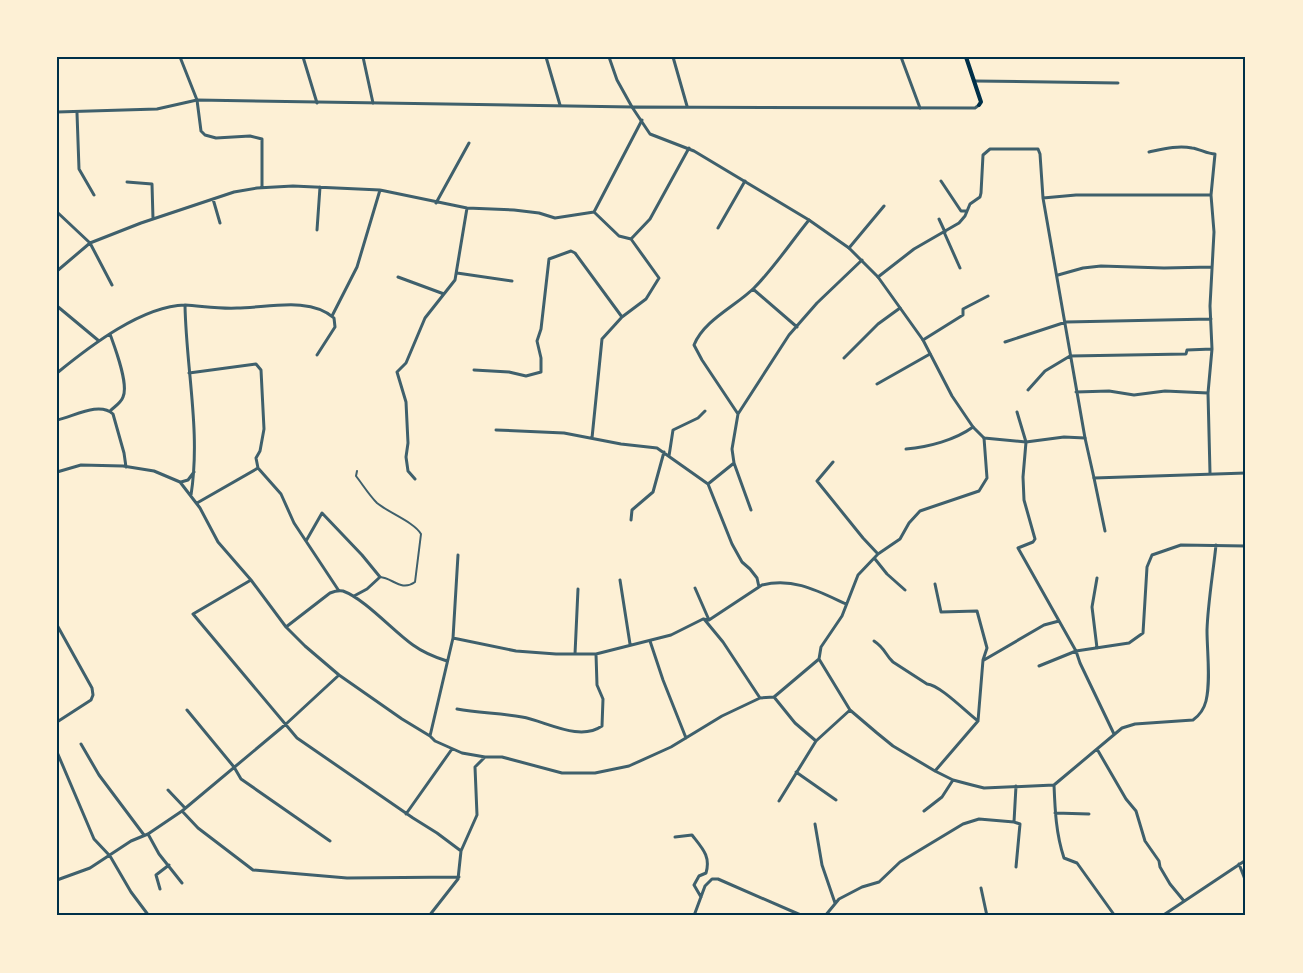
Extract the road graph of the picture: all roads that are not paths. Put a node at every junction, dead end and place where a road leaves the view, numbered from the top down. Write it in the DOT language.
graph roads {
  1 [pos="180,57"];
  2 [pos="303,57"];
  3 [pos="363,57"];
  4 [pos="546,57"];
  5 [pos="609,57"];
  6 [pos="673,57"];
  7 [pos="901,57"];
  8 [pos="966,57"];
  9 [pos="975,81"];
  10 [pos="1118,83"];
  11 [pos="197,100"];
  12 [pos="317,103"];
  13 [pos="373,103"];
  14 [pos="560,105"];
  15 [pos="979,105"];
  16 [pos="687,106"];
  17 [pos="632,107"];
  18 [pos="920,108"];
  19 [pos="57,112"];
  20 [pos="77,113"];
  21 [pos="642,120"];
  22 [pos="469,143"];
  23 [pos="689,148"];
  24 [pos="1149,152"];
  25 [pos="745,181"];
  26 [pos="941,181"];
  27 [pos="127,182"];
  28 [pos="262,187"];
  29 [pos="320,187"];
  30 [pos="380,190"];
  31 [pos="94,195"];
  32 [pos="1211,195"];
  33 [pos="1043,198"];
  34 [pos="213,199"];
  35 [pos="436,203"];
  36 [pos="884,206"];
  37 [pos="467,208"];
  38 [pos="57,212"];
  39 [pos="594,212"];
  40 [pos="967,212"];
  41 [pos="153,219"];
  42 [pos="939,219"];
  43 [pos="809,220"];
  44 [pos="220,223"];
  45 [pos="718,228"];
  46 [pos="317,230"];
  47 [pos="944,232"];
  48 [pos="631,239"];
  49 [pos="90,243"];
  50 [pos="849,248"];
  51 [pos="862,260"];
  52 [pos="960,267"];
  53 [pos="1212,267"];
  54 [pos="57,271"];
  55 [pos="457,273"];
  56 [pos="1058,275"];
  57 [pos="398,277"];
  58 [pos="878,277"];
  59 [pos="512,281"];
  60 [pos="112,285"];
  61 [pos="753,289"];
  62 [pos="444,294"];
  63 [pos="988,296"];
  64 [pos="185,305"];
  65 [pos="57,306"];
  66 [pos="900,309"];
  67 [pos="332,316"];
  68 [pos="622,317"];
  69 [pos="1211,319"];
  70 [pos="1066,322"];
  71 [pos="797,327"];
  72 [pos="110,334"];
  73 [pos="923,340"];
  74 [pos="99,341"];
  75 [pos="1005,342"];
  76 [pos="1212,349"];
  77 [pos="930,354"];
  78 [pos="316,355"];
  79 [pos="1072,356"];
  80 [pos="844,358"];
  81 [pos="474,370"];
  82 [pos="57,373"];
  83 [pos="189,373"];
  84 [pos="877,384"];
  85 [pos="1028,390"];
  86 [pos="1076,392"];
  87 [pos="1208,393"];
  88 [pos="110,411"];
  89 [pos="705,411"];
  90 [pos="1017,412"];
  91 [pos="738,414"];
  92 [pos="57,420"];
  93 [pos="973,427"];
  94 [pos="496,430"];
  95 [pos="982,437"];
  96 [pos="592,438"];
  97 [pos="1085,438"];
  98 [pos="1026,442"];
  99 [pos="906,448"];
  100 [pos="664,452"];
  101 [pos="669,456"];
  102 [pos="833,462"];
  103 [pos="734,463"];
  104 [pos="126,467"];
  105 [pos="258,468"];
  106 [pos="195,471"];
  107 [pos="357,471"];
  108 [pos="57,472"];
  109 [pos="1210,473"];
  110 [pos="1246,473"];
  111 [pos="1094,478"];
  112 [pos="415,480"];
  113 [pos="180,482"];
  114 [pos="708,484"];
  115 [pos="191,495"];
  116 [pos="196,503"];
  117 [pos="751,510"];
  118 [pos="631,520"];
  119 [pos="1105,531"];
  120 [pos="306,541"];
  121 [pos="1216,546"];
  122 [pos="1246,546"];
  123 [pos="878,554"];
  124 [pos="458,555"];
  125 [pos="875,559"];
  126 [pos="380,577"];
  127 [pos="1097,578"];
  128 [pos="251,580"];
  129 [pos="620,580"];
  130 [pos="936,584"];
  131 [pos="759,587"];
  132 [pos="695,588"];
  133 [pos="578,589"];
  134 [pos="905,590"];
  135 [pos="339,591"];
  136 [pos="353,596"];
  137 [pos="846,604"];
  138 [pos="704,619"];
  139 [pos="709,620"];
  140 [pos="1059,621"];
  141 [pos="57,624"];
  142 [pos="286,627"];
  143 [pos="453,638"];
  144 [pos="650,641"];
  145 [pos="874,641"];
  146 [pos="630,644"];
  147 [pos="1097,648"];
  148 [pos="1076,651"];
  149 [pos="575,654"];
  150 [pos="596,654"];
  151 [pos="819,659"];
  152 [pos="983,660"];
  153 [pos="447,661"];
  154 [pos="1039,666"];
  155 [pos="339,675"];
  156 [pos="774,697"];
  157 [pos="760,698"];
  158 [pos="457,709"];
  159 [pos="187,710"];
  160 [pos="850,710"];
  161 [pos="978,721"];
  162 [pos="57,722"];
  163 [pos="286,724"];
  164 [pos="1114,734"];
  165 [pos="430,736"];
  166 [pos="686,738"];
  167 [pos="816,741"];
  168 [pos="81,744"];
  169 [pos="452,749"];
  170 [pos="1097,749"];
  171 [pos="57,752"];
  172 [pos="485,757"];
  173 [pos="234,767"];
  174 [pos="935,771"];
  175 [pos="796,772"];
  176 [pos="953,780"];
  177 [pos="1054,785"];
  178 [pos="1016,786"];
  179 [pos="168,790"];
  180 [pos="836,800"];
  181 [pos="779,801"];
  182 [pos="184,809"];
  183 [pos="924,811"];
  184 [pos="1055,813"];
  185 [pos="406,814"];
  186 [pos="1089,814"];
  187 [pos="1014,822"];
  188 [pos="815,824"];
  189 [pos="146,835"];
  190 [pos="675,837"];
  191 [pos="330,842"];
  192 [pos="461,851"];
  193 [pos="110,856"];
  194 [pos="1246,860"];
  195 [pos="1239,863"];
  196 [pos="169,865"];
  197 [pos="1016,867"];
  198 [pos="459,877"];
  199 [pos="57,880"];
  200 [pos="1246,882"];
  201 [pos="182,883"];
  202 [pos="981,888"];
  203 [pos="160,889"];
  204 [pos="701,897"];
  205 [pos="1184,901"];
  206 [pos="836,903"];
  207 [pos="695,913"];
  208 [pos="149,916"];
  209 [pos="429,916"];
  210 [pos="802,916"];
  211 [pos="825,916"];
  212 [pos="987,916"];
  213 [pos="1115,916"];
  214 [pos="1162,916"];
  1 -- 11 [label="street"];
  2 -- 12 [label="street"];
  3 -- 13 [label="street"];
  4 -- 14 [label="street"];
  5 -- 17 [label="street"];
  6 -- 16 [label="street"];
  7 -- 18 [label="street"];
  8 -- 9 [label="main road"];
  9 -- 10 [label="street"];
  9 -- 15 [label="main road"];
  11 -- 12 [label="street"];
  11 -- 20 [label="street"];
  11 -- 28 [label="street"];
  12 -- 13 [label="street"];
  13 -- 14 [label="street"];
  14 -- 17 [label="street"];
  15 -- 18 [label="street"];
  16 -- 17 [label="street"];
  16 -- 18 [label="street"];
  17 -- 21 [label="street"];
  19 -- 20 [label="street"];
  20 -- 31 [label="street"];
  21 -- 23 [label="street"];
  21 -- 39 [label="street"];
  22 -- 35 [label="street"];
  23 -- 25 [label="street"];
  23 -- 48 [label="street"];
  24 -- 32 [label="street"];
  25 -- 43 [label="street"];
  25 -- 45 [label="street"];
  26 -- 40 [label="street"];
  27 -- 41 [label="street"];
  28 -- 29 [label="street"];
  28 -- 34 [label="street"];
  29 -- 30 [label="street"];
  29 -- 46 [label="street"];
  30 -- 35 [label="street"];
  30 -- 67 [label="street"];
  32 -- 33 [label="street"];
  32 -- 53 [label="street"];
  33 -- 40 [label="street"];
  33 -- 56 [label="street"];
  34 -- 41 [label="street"];
  34 -- 44 [label="street"];
  35 -- 37 [label="street"];
  36 -- 50 [label="street"];
  37 -- 39 [label="street"];
  37 -- 55 [label="street"];
  38 -- 49 [label="street"];
  39 -- 48 [label="street"];
  40 -- 47 [label="street"];
  41 -- 49 [label="street"];
  42 -- 47 [label="street"];
  43 -- 50 [label="street"];
  43 -- 61 [label="street"];
  47 -- 52 [label="street"];
  47 -- 58 [label="street"];
  48 -- 68 [label="street"];
  49 -- 54 [label="street"];
  49 -- 60 [label="street"];
  50 -- 51 [label="street"];
  51 -- 58 [label="street"];
  51 -- 71 [label="street"];
  53 -- 56 [label="street"];
  53 -- 69 [label="street"];
  55 -- 59 [label="street"];
  55 -- 62 [label="street"];
  56 -- 70 [label="street"];
  57 -- 62 [label="street"];
  58 -- 66 [label="street"];
  61 -- 71 [label="street"];
  61 -- 91 [label="street"];
  62 -- 112 [label="street"];
  63 -- 73 [label="street"];
  64 -- 67 [label="street"];
  64 -- 72 [label="street"];
  64 -- 83 [label="street"];
  65 -- 74 [label="street"];
  66 -- 73 [label="street"];
  66 -- 80 [label="street"];
  67 -- 78 [label="street"];
  68 -- 81 [label="street"];
  68 -- 96 [label="street"];
  69 -- 70 [label="street"];
  69 -- 76 [label="street"];
  70 -- 75 [label="street"];
  70 -- 79 [label="street"];
  71 -- 91 [label="street"];
  72 -- 74 [label="street"];
  72 -- 88 [label="street"];
  73 -- 77 [label="street"];
  74 -- 82 [label="street"];
  76 -- 79 [label="street"];
  76 -- 87 [label="street"];
  77 -- 84 [label="street"];
  77 -- 93 [label="street"];
  79 -- 85 [label="street"];
  79 -- 86 [label="street"];
  83 -- 105 [label="street"];
  83 -- 106 [label="street"];
  86 -- 87 [label="street"];
  86 -- 97 [label="street"];
  87 -- 109 [label="street"];
  88 -- 92 [label="street"];
  88 -- 104 [label="street"];
  89 -- 101 [label="street"];
  90 -- 98 [label="street"];
  91 -- 103 [label="street"];
  93 -- 95 [label="street"];
  93 -- 99 [label="street"];
  94 -- 96 [label="street"];
  95 -- 98 [label="street"];
  95 -- 123 [label="street"];
  96 -- 100 [label="street"];
  97 -- 98 [label="street"];
  97 -- 111 [label="street"];
  98 -- 140 [label="street"];
  100 -- 101 [label="street"];
  100 -- 118 [label="street"];
  101 -- 114 [label="street"];
  102 -- 123 [label="street"];
  103 -- 114 [label="street"];
  103 -- 117 [label="street"];
  104 -- 108 [label="street"];
  104 -- 113 [label="street"];
  105 -- 116 [label="street"];
  105 -- 120 [label="street"];
  106 -- 113 [label="street"];
  106 -- 115 [label="street"];
  107 -- 126 [label="street"];
  109 -- 110 [label="street"];
  109 -- 111 [label="street"];
  111 -- 119 [label="street"];
  113 -- 115 [label="street"];
  114 -- 131 [label="street"];
  115 -- 116 [label="street"];
  116 -- 128 [label="street"];
  120 -- 126 [label="street"];
  120 -- 135 [label="street"];
  121 -- 122 [label="street"];
  121 -- 147 [label="street"];
  121 -- 164 [label="street"];
  123 -- 125 [label="street"];
  124 -- 143 [label="street"];
  125 -- 134 [label="street"];
  125 -- 137 [label="street"];
  126 -- 136 [label="street"];
  127 -- 147 [label="street"];
  128 -- 142 [label="street"];
  128 -- 163 [label="street"];
  129 -- 146 [label="street"];
  130 -- 152 [label="street"];
  131 -- 137 [label="street"];
  131 -- 139 [label="street"];
  132 -- 139 [label="street"];
  133 -- 149 [label="street"];
  135 -- 136 [label="street"];
  135 -- 142 [label="street"];
  136 -- 153 [label="street"];
  137 -- 151 [label="street"];
  138 -- 139 [label="street"];
  138 -- 144 [label="street"];
  138 -- 157 [label="street"];
  140 -- 148 [label="street"];
  140 -- 152 [label="street"];
  141 -- 162 [label="street"];
  142 -- 155 [label="street"];
  143 -- 149 [label="street"];
  143 -- 153 [label="street"];
  144 -- 146 [label="street"];
  144 -- 166 [label="street"];
  145 -- 161 [label="street"];
  146 -- 150 [label="street"];
  147 -- 148 [label="street"];
  148 -- 154 [label="street"];
  148 -- 164 [label="street"];
  149 -- 150 [label="street"];
  150 -- 158 [label="street"];
  151 -- 156 [label="street"];
  151 -- 160 [label="street"];
  152 -- 161 [label="street"];
  153 -- 165 [label="street"];
  155 -- 163 [label="street"];
  155 -- 165 [label="street"];
  156 -- 157 [label="street"];
  156 -- 167 [label="street"];
  157 -- 166 [label="street"];
  159 -- 173 [label="street"];
  160 -- 167 [label="street"];
  160 -- 174 [label="street"];
  161 -- 174 [label="street"];
  163 -- 173 [label="street"];
  163 -- 185 [label="street"];
  164 -- 170 [label="street"];
  165 -- 169 [label="street"];
  166 -- 172 [label="street"];
  167 -- 175 [label="street"];
  168 -- 189 [label="street"];
  169 -- 172 [label="street"];
  169 -- 185 [label="street"];
  170 -- 177 [label="street"];
  170 -- 205 [label="street"];
  171 -- 193 [label="street"];
  172 -- 192 [label="street"];
  173 -- 182 [label="street"];
  173 -- 191 [label="street"];
  174 -- 176 [label="street"];
  175 -- 180 [label="street"];
  175 -- 181 [label="street"];
  176 -- 178 [label="street"];
  176 -- 183 [label="street"];
  177 -- 178 [label="street"];
  177 -- 184 [label="street"];
  178 -- 187 [label="street"];
  179 -- 182 [label="street"];
  182 -- 189 [label="street"];
  182 -- 198 [label="street"];
  184 -- 186 [label="street"];
  184 -- 213 [label="street"];
  185 -- 192 [label="street"];
  187 -- 197 [label="street"];
  187 -- 206 [label="street"];
  188 -- 206 [label="street"];
  189 -- 193 [label="street"];
  189 -- 196 [label="street"];
  190 -- 204 [label="street"];
  192 -- 198 [label="street"];
  193 -- 199 [label="street"];
  193 -- 208 [label="street"];
  194 -- 195 [label="street"];
  195 -- 200 [label="street"];
  195 -- 205 [label="street"];
  196 -- 201 [label="street"];
  196 -- 203 [label="street"];
  198 -- 209 [label="street"];
  202 -- 212 [label="street"];
  204 -- 207 [label="street"];
  204 -- 210 [label="street"];
  205 -- 214 [label="street"];
  206 -- 211 [label="street"];
}
